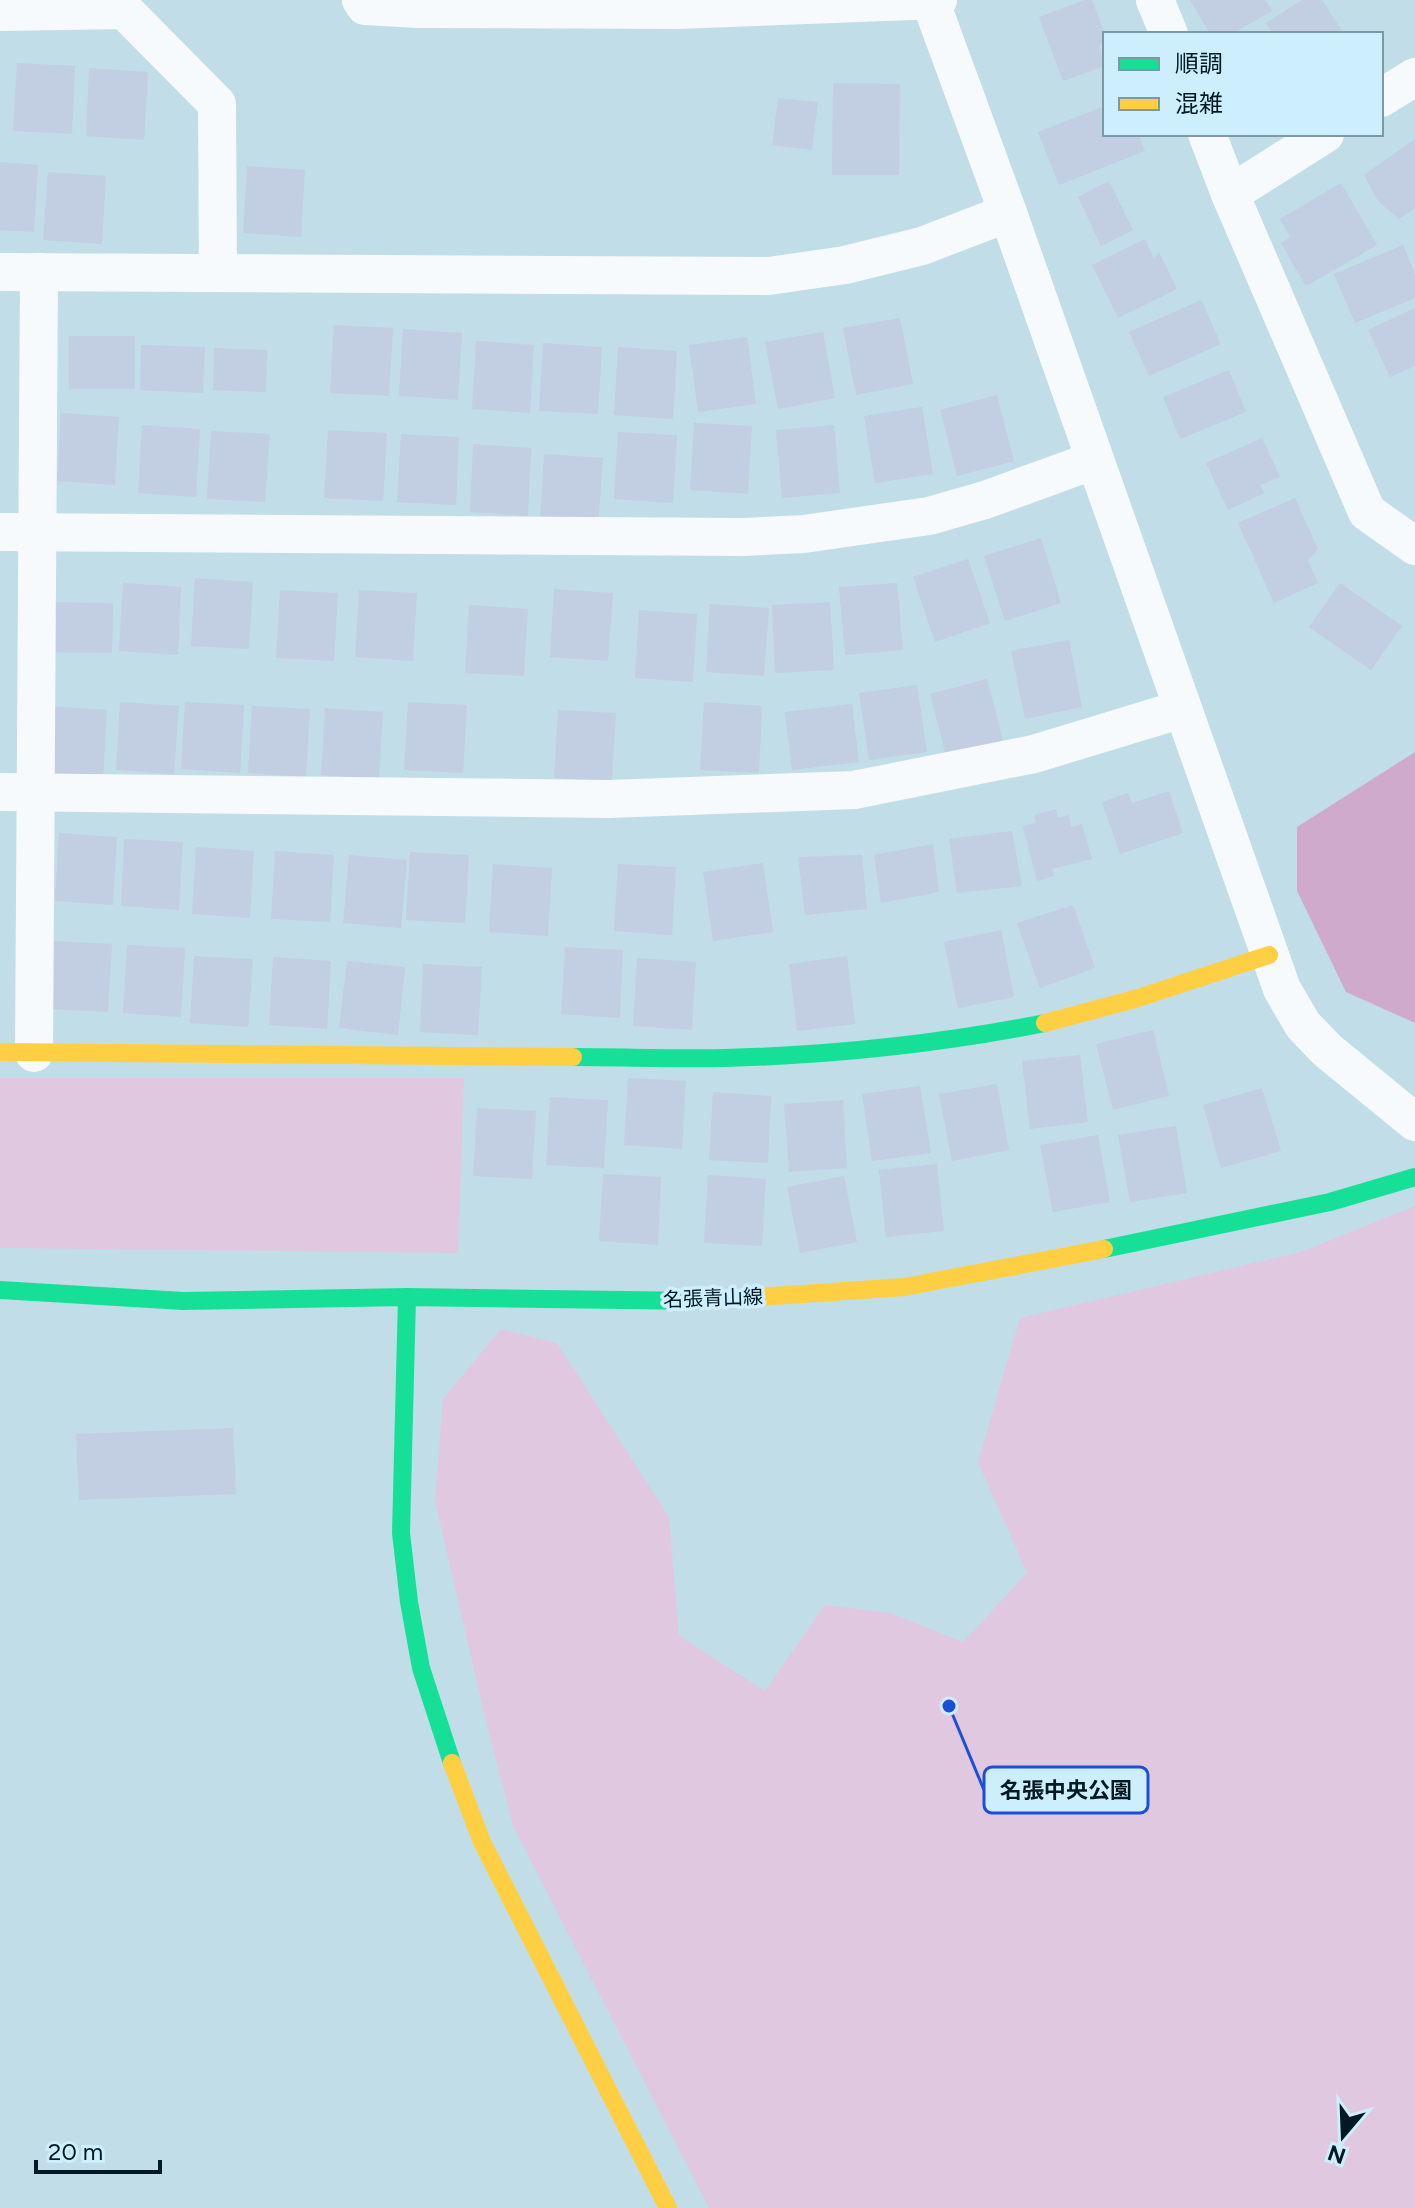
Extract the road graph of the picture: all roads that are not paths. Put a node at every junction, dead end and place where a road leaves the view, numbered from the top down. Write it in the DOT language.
graph roads {
  1 [pos="361,0"];
  2 [pos="1155,0"];
  3 [pos="933,1"];
  4 [pos="674,5"];
  5 [pos="0,12"];
  6 [pos="1168,32"];
  7 [pos="1415,77"];
  8 [pos="1383,97"];
  9 [pos="1208,136"];
  10 [pos="1322,136"];
  11 [pos="1230,194"];
  12 [pos="1008,213"];
  13 [pos="0,272"];
  14 [pos="39,272"];
  15 [pos="218,272"];
  16 [pos="1095,460"];
  17 [pos="0,532"];
  18 [pos="39,533"];
  19 [pos="1415,546"];
  20 [pos="1182,709"];
  21 [pos="0,792"];
  22 [pos="37,793"];
  23 [pos="1269,955"];
  24 [pos="17,1052"];
  25 [pos="1415,1122"];
  26 [pos="1415,1177"];
  27 [pos="0,1290"];
  28 [pos="407,1297"];
  29 [pos="668,2208"];
  1 -- 4 [label="street"];
  2 -- 6 [label="street"];
  3 -- 4 [label="street"];
  3 -- 12 [label="street"];
  5 -- 15 [label="street"];
  7 -- 8 [label="street"];
  9 -- 11 [label="street"];
  10 -- 11 [label="street"];
  11 -- 19 [label="street"];
  12 -- 15 [label="street"];
  12 -- 16 [label="street"];
  13 -- 14 [label="street"];
  14 -- 15 [label="street"];
  14 -- 18 [label="street"];
  16 -- 18 [label="street"];
  16 -- 20 [label="street"];
  17 -- 18 [label="street"];
  18 -- 22 [label="street"];
  20 -- 22 [label="street"];
  20 -- 23 [label="street"];
  21 -- 22 [label="street"];
  22 -- 24 [label="street"];
  23 -- 24 [label="street"];
  23 -- 25 [label="street"];
  26 -- 28 [label="street, 名張青山線"];
  27 -- 28 [label="street, 名張青山線"];
  28 -- 29 [label="street"];
}
